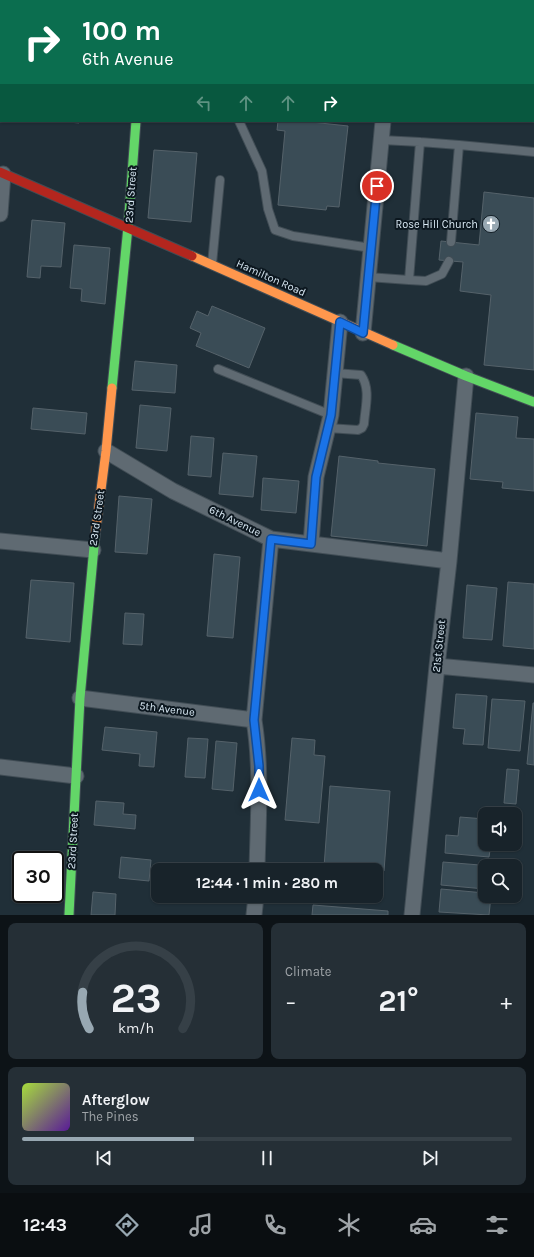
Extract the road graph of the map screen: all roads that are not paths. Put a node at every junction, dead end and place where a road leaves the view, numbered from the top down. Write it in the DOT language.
graph roads {
  1 [pos="136,122"];
  2 [pos="239,122"];
  3 [pos="383,122"];
  4 [pos="382,140"];
  5 [pos="420,142"];
  6 [pos="459,145"];
  7 [pos="534,152"];
  8 [pos="2,173"];
  9 [pos="220,180"];
  10 [pos="0,214"];
  11 [pos="128,227"];
  12 [pos="451,242"];
  13 [pos="371,248"];
  14 [pos="449,261"];
  15 [pos="212,264"];
  16 [pos="368,277"];
  17 [pos="410,280"];
  18 [pos="340,322"];
  19 [pos="363,333"];
  20 [pos="218,369"];
  21 [pos="335,373"];
  22 [pos="466,376"];
  23 [pos="534,402"];
  24 [pos="329,422"];
  25 [pos="106,451"];
  26 [pos="271,539"];
  27 [pos="0,541"];
  28 [pos="311,544"];
  29 [pos="93,550"];
  30 [pos="449,561"];
  31 [pos="437,666"];
  32 [pos="534,675"];
  33 [pos="80,698"];
  34 [pos="254,720"];
  35 [pos="0,768"];
  36 [pos="76,776"];
  37 [pos="257,863"];
  38 [pos="255,903"];
  39 [pos="69,915"];
  40 [pos="254,915"];
  41 [pos="412,915"];
  1 -- 11 [label="street, 23rd Street"];
  2 -- 13 [label="lane"];
  3 -- 4 [label="street"];
  4 -- 5 [label="lane"];
  4 -- 13 [label="street"];
  5 -- 6 [label="lane"];
  5 -- 17 [label="lane"];
  6 -- 7 [label="lane"];
  6 -- 12 [label="lane"];
  8 -- 10 [label="street"];
  8 -- 11 [label="street, Hamilton Road"];
  9 -- 15 [label="lane"];
  11 -- 15 [label="street, Hamilton Road"];
  11 -- 25 [label="street, 23rd Street"];
  13 -- 16 [label="street"];
  14 -- 17 [label="lane"];
  15 -- 18 [label="street, Hamilton Road"];
  16 -- 17 [label="lane"];
  16 -- 19 [label="street"];
  18 -- 19 [label="street, Hamilton Road"];
  18 -- 21 [label="street"];
  19 -- 22 [label="street, Hamilton Road"];
  20 -- 24 [label="lane"];
  21 -- 24 [label="street"];
  21 -- 24 [label="lane"];
  22 -- 23 [label="street, Hamilton Road"];
  22 -- 30 [label="street, 21st Street"];
  24 -- 28 [label="street"];
  25 -- 26 [label="street, 6th Avenue"];
  25 -- 29 [label="street, 23rd Street"];
  26 -- 28 [label="street, 6th Avenue"];
  26 -- 34 [label="street"];
  27 -- 29 [label="street"];
  28 -- 30 [label="street, 6th Avenue"];
  29 -- 33 [label="street, 23rd Street"];
  30 -- 31 [label="street, 21st Street"];
  31 -- 32 [label="street"];
  31 -- 41 [label="street, 21st Street"];
  33 -- 34 [label="street, 5th Avenue"];
  33 -- 36 [label="street, 23rd Street"];
  34 -- 37 [label="street"];
  35 -- 36 [label="street"];
  36 -- 39 [label="street, 23rd Street"];
  38 -- 40 [label="street"];
}
